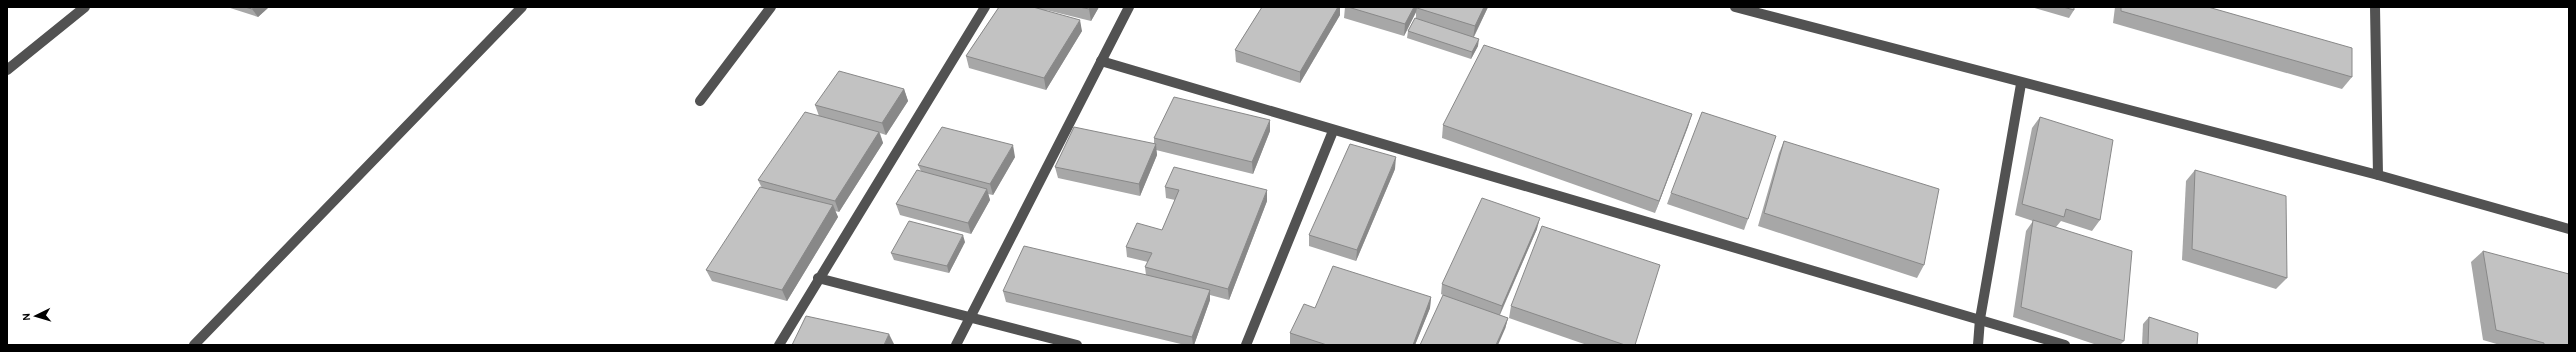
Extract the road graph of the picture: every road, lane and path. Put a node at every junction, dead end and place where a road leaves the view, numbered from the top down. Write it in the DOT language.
graph roads {
  1 [pos="85,7"];
  2 [pos="522,7"];
  3 [pos="771,7"];
  4 [pos="985,7"];
  5 [pos="1129,7"];
  6 [pos="1735,7"];
  7 [pos="2375,7"];
  8 [pos="1101,61"];
  9 [pos="7,70"];
  10 [pos="2022,84"];
  11 [pos="700,102"];
  12 [pos="1333,131"];
  13 [pos="2378,175"];
  14 [pos="2569,229"];
  15 [pos="818,278"];
  16 [pos="970,317"];
  17 [pos="1980,319"];
  18 [pos="194,345"];
  19 [pos="778,345"];
  20 [pos="956,345"];
  21 [pos="1077,345"];
  22 [pos="1246,345"];
  23 [pos="1978,345"];
  24 [pos="2065,345"];
  1 -- 9 [label="street"];
  2 -- 18 [label="street"];
  3 -- 11 [label="street"];
  4 -- 15 [label="street"];
  5 -- 8 [label="street"];
  6 -- 10 [label="street"];
  7 -- 13 [label="street"];
  8 -- 12 [label="street"];
  8 -- 16 [label="street"];
  10 -- 13 [label="street"];
  10 -- 17 [label="street"];
  12 -- 17 [label="street"];
  12 -- 22 [label="street"];
  13 -- 14 [label="street"];
  15 -- 16 [label="street"];
  15 -- 19 [label="street"];
  16 -- 20 [label="street"];
  16 -- 21 [label="street"];
  17 -- 23 [label="street"];
  17 -- 24 [label="street"];
}
